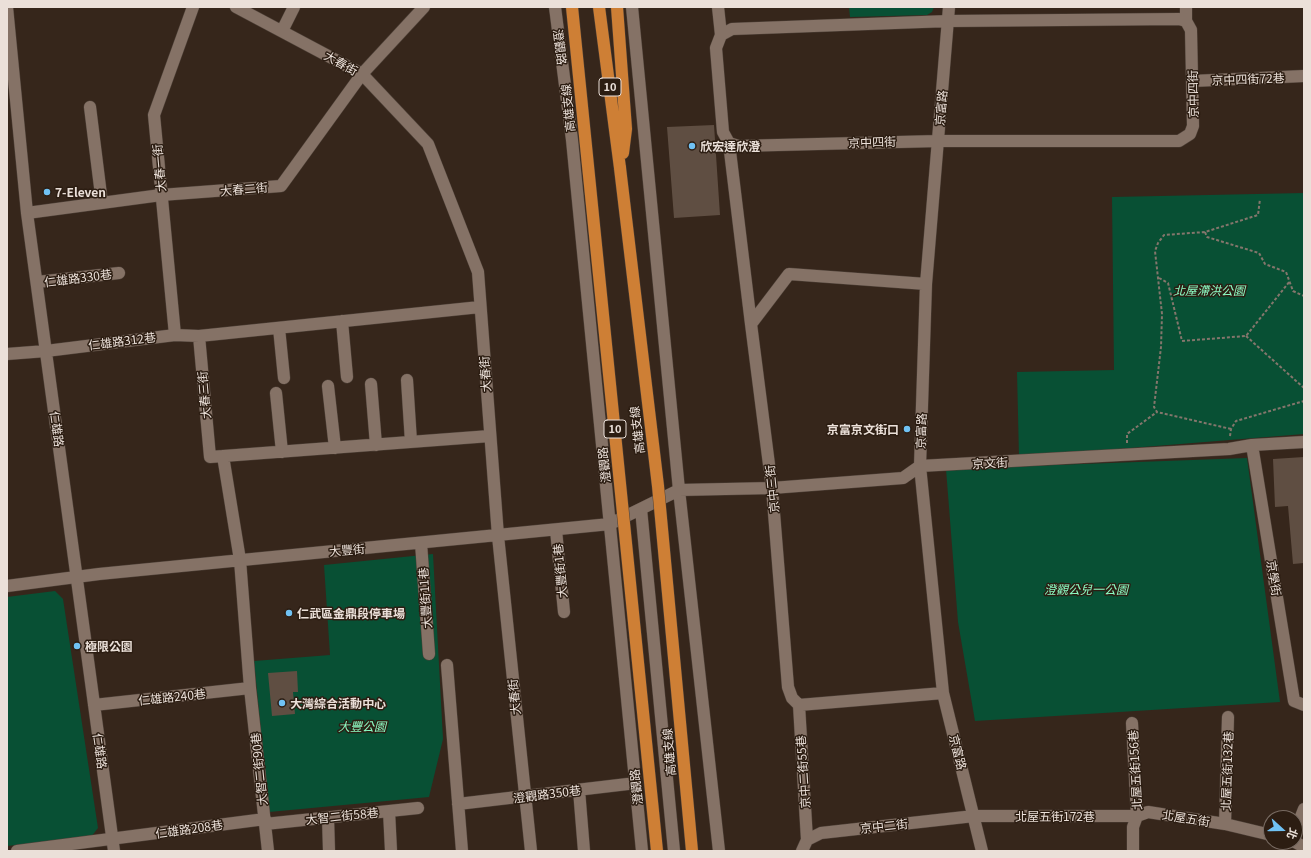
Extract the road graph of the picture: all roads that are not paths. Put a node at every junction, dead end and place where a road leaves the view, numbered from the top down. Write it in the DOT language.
graph roads {
  1 [pos="7,7"];
  2 [pos="193,7"];
  3 [pos="236,7"];
  4 [pos="294,7"];
  5 [pos="424,7"];
  6 [pos="555,7"];
  7 [pos="572,7"];
  8 [pos="599,7"];
  9 [pos="617,7"];
  10 [pos="632,7"];
  11 [pos="718,7"];
  12 [pos="949,7"];
  13 [pos="1186,7"];
  14 [pos="949,21"];
  15 [pos="1186,21"];
  16 [pos="282,31"];
  17 [pos="721,36"];
  18 [pos="362,74"];
  19 [pos="1304,76"];
  20 [pos="1192,81"];
  21 [pos="90,107"];
  22 [pos="938,141"];
  23 [pos="729,143"];
  24 [pos="620,168"];
  25 [pos="161,196"];
  26 [pos="102,203"];
  27 [pos="28,213"];
  28 [pos="119,273"];
  29 [pos="37,282"];
  30 [pos="926,284"];
  31 [pos="480,307"];
  32 [pos="342,321"];
  33 [pos="751,324"];
  34 [pos="279,328"];
  35 [pos="175,335"];
  36 [pos="199,336"];
  37 [pos="46,351"];
  38 [pos="7,354"];
  39 [pos="284,378"];
  40 [pos="347,378"];
  41 [pos="407,380"];
  42 [pos="371,384"];
  43 [pos="328,386"];
  44 [pos="276,393"];
  45 [pos="490,436"];
  46 [pos="411,442"];
  47 [pos="1304,442"];
  48 [pos="376,445"];
  49 [pos="1252,445"];
  50 [pos="336,448"];
  51 [pos="282,452"];
  52 [pos="222,456"];
  53 [pos="920,466"];
  54 [pos="772,488"];
  55 [pos="679,490"];
  56 [pos="641,509"];
  57 [pos="610,524"];
  58 [pos="556,530"];
  59 [pos="498,536"];
  60 [pos="421,543"];
  61 [pos="240,560"];
  62 [pos="78,576"];
  63 [pos="7,586"];
  64 [pos="564,612"];
  65 [pos="429,654"];
  66 [pos="447,665"];
  67 [pos="250,688"];
  68 [pos="943,693"];
  69 [pos="94,705"];
  70 [pos="799,705"];
  71 [pos="1304,705"];
  72 [pos="1228,717"];
  73 [pos="1132,724"];
  74 [pos="636,783"];
  75 [pos="579,790"];
  76 [pos="525,797"];
  77 [pos="458,804"];
  78 [pos="418,808"];
  79 [pos="389,811"];
  80 [pos="974,816"];
  81 [pos="1137,816"];
  82 [pos="328,817"];
  83 [pos="265,821"];
  84 [pos="1225,824"];
  85 [pos="1263,833"];
  86 [pos="807,840"];
  87 [pos="113,845"];
  88 [pos="30,850"];
  89 [pos="17,851"];
  90 [pos="268,851"];
  91 [pos="328,851"];
  92 [pos="391,851"];
  93 [pos="462,851"];
  94 [pos="530,851"];
  95 [pos="584,851"];
  96 [pos="642,851"];
  97 [pos="657,851"];
  98 [pos="674,851"];
  99 [pos="692,851"];
  100 [pos="719,851"];
  101 [pos="802,851"];
  102 [pos="982,851"];
  103 [pos="1133,851"];
  1 -- 27 [label="street, 仁雄路"];
  2 -- 25 [label="street, 大春一街"];
  3 -- 16 [label="street, 大春街"];
  4 -- 16 [label="street"];
  5 -- 18 [label="street, 大春二街"];
  6 -- 57 [label="street, 澄觀路"];
  7 -- 97 [label="highway, 高雄支線 / 10, bridge"];
  8 -- 24 [label="highway, 高雄支線 / 10"];
  9 -- 24 [label="highway"];
  10 -- 55 [label="street"];
  11 -- 17 [label="street"];
  12 -- 14 [label="street, 京富路"];
  13 -- 15 [label="street, 京中四街"];
  14 -- 15 [label="street"];
  14 -- 17 [label="street"];
  14 -- 22 [label="street, 京富路"];
  15 -- 20 [label="street, 京中四街"];
  16 -- 18 [label="street, 大春街"];
  17 -- 23 [label="street"];
  18 -- 25 [label="street, 大春二街"];
  18 -- 31 [label="street, 大春街"];
  19 -- 20 [label="street, 京中四街72巷"];
  20 -- 22 [label="street, 京中四街"];
  21 -- 26 [label="street"];
  22 -- 23 [label="street, 京中四街"];
  22 -- 30 [label="street, 京富路"];
  23 -- 33 [label="street, 京中三街"];
  24 -- 99 [label="highway, 高雄支線 / 10, bridge"];
  25 -- 26 [label="street, 大春二街"];
  25 -- 35 [label="street, 大春一街"];
  26 -- 27 [label="street, 大春二街"];
  27 -- 29 [label="street, 仁雄路"];
  28 -- 29 [label="street, 仁雄路330巷"];
  29 -- 37 [label="street, 仁雄路"];
  30 -- 33 [label="street"];
  30 -- 53 [label="street, 京富路"];
  31 -- 32 [label="street"];
  31 -- 45 [label="street, 大春街"];
  32 -- 34 [label="street"];
  32 -- 40 [label="street"];
  33 -- 54 [label="street, 京中三街"];
  34 -- 36 [label="street"];
  34 -- 39 [label="street"];
  35 -- 36 [label="street, 仁雄路312巷"];
  35 -- 37 [label="street, 仁雄路312巷"];
  36 -- 52 [label="street, 大春三街"];
  37 -- 38 [label="street, 仁雄路312巷"];
  37 -- 62 [label="street, 仁雄路"];
  41 -- 46 [label="street"];
  42 -- 48 [label="street"];
  43 -- 50 [label="street"];
  44 -- 51 [label="street"];
  45 -- 46 [label="street"];
  45 -- 59 [label="street, 大春街"];
  46 -- 48 [label="street"];
  47 -- 49 [label="street, 京文街"];
  48 -- 50 [label="street"];
  49 -- 53 [label="street, 京文街"];
  49 -- 71 [label="street, 京學街"];
  50 -- 51 [label="street"];
  51 -- 52 [label="street"];
  52 -- 61 [label="street, 大智二街90巷"];
  53 -- 54 [label="street"];
  53 -- 68 [label="street, 京富路"];
  54 -- 55 [label="street"];
  54 -- 70 [label="street, 京中三街"];
  55 -- 56 [label="street, 大豐街"];
  55 -- 100 [label="street"];
  56 -- 57 [label="street, 大豐街"];
  56 -- 98 [label="street"];
  57 -- 58 [label="street, 大豐街"];
  57 -- 74 [label="street, 澄觀路"];
  58 -- 59 [label="street, 大豐街"];
  58 -- 64 [label="street, 大豐街1巷"];
  59 -- 60 [label="street, 大豐街"];
  59 -- 76 [label="street, 大春街"];
  60 -- 61 [label="street, 大豐街"];
  60 -- 65 [label="street, 大豐街11巷"];
  61 -- 62 [label="street, 大豐街"];
  61 -- 67 [label="street, 大智二街90巷"];
  62 -- 63 [label="street, 大豐街"];
  62 -- 69 [label="street, 仁雄路"];
  66 -- 77 [label="street"];
  67 -- 69 [label="street, 仁雄路240巷"];
  67 -- 83 [label="street, 大智二街90巷"];
  68 -- 70 [label="street"];
  68 -- 80 [label="street, 京富路"];
  69 -- 87 [label="street, 仁雄路"];
  70 -- 86 [label="street, 京中二街55巷"];
  72 -- 84 [label="street, 北屋五街132巷"];
  73 -- 81 [label="street, 北屋五街156巷"];
  74 -- 75 [label="street, 澄觀路350巷"];
  74 -- 96 [label="street, 澄觀路"];
  75 -- 76 [label="street, 澄觀路350巷"];
  75 -- 95 [label="street"];
  76 -- 77 [label="street, 澄觀路350巷"];
  76 -- 94 [label="street, 大春街"];
  77 -- 93 [label="street"];
  78 -- 79 [label="street, 大智二街58巷"];
  79 -- 82 [label="street, 大智二街58巷"];
  79 -- 92 [label="street"];
  80 -- 81 [label="street, 北屋五街172巷"];
  80 -- 86 [label="street, 京中二街"];
  80 -- 102 [label="street, 京富路"];
  81 -- 84 [label="street, 北屋五街"];
  81 -- 103 [label="street"];
  82 -- 83 [label="street, 大智二街58巷"];
  82 -- 91 [label="street"];
  83 -- 87 [label="street, 仁雄路208巷"];
  83 -- 90 [label="street, 大智二街90巷"];
  84 -- 85 [label="street, 北屋五街"];
  86 -- 101 [label="street"];
  87 -- 88 [label="street, 仁雄路208巷"];
  88 -- 89 [label="street, 仁雄路208巷"];
}
